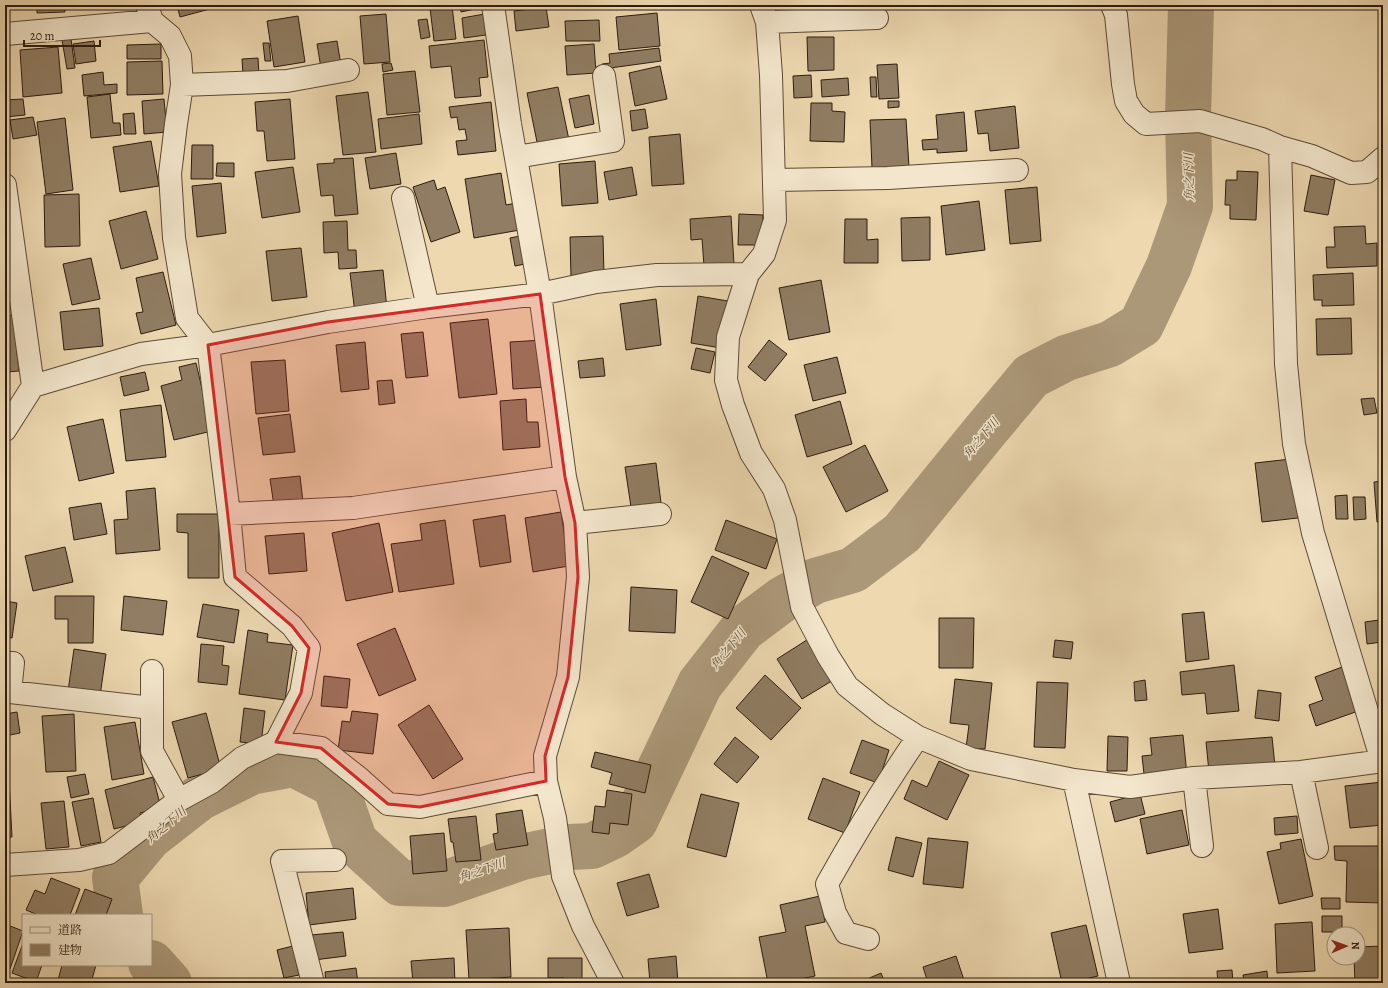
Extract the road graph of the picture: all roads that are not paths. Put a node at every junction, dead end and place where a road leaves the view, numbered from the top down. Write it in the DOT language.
graph roads {
  1 [pos="493,5"];
  2 [pos="1112,5"];
  3 [pos="149,13"];
  4 [pos="764,13"];
  5 [pos="877,18"];
  6 [pos="5,34"];
  7 [pos="348,70"];
  8 [pos="604,76"];
  9 [pos="182,86"];
  10 [pos="1280,147"];
  11 [pos="516,157"];
  12 [pos="1383,158"];
  13 [pos="1017,170"];
  14 [pos="774,180"];
  15 [pos="5,185"];
  16 [pos="403,198"];
  17 [pos="748,274"];
  18 [pos="540,294"];
  19 [pos="428,307"];
  20 [pos="208,345"];
  21 [pos="34,386"];
  22 [pos="5,430"];
  23 [pos="565,477"];
  24 [pos="229,514"];
  25 [pos="660,514"];
  26 [pos="575,524"];
  27 [pos="5,663"];
  28 [pos="152,671"];
  29 [pos="152,708"];
  30 [pos="918,737"];
  31 [pos="276,742"];
  32 [pos="1383,761"];
  33 [pos="1302,772"];
  34 [pos="1194,778"];
  35 [pos="1074,780"];
  36 [pos="546,781"];
  37 [pos="179,800"];
  38 [pos="1202,846"];
  39 [pos="1317,848"];
  40 [pos="335,860"];
  41 [pos="5,865"];
  42 [pos="868,939"];
  43 [pos="313,983"];
  44 [pos="612,983"];
  45 [pos="1118,983"];
  1 -- 11 [label="street"];
  2 -- 10 [label="street"];
  3 -- 6 [label="street"];
  3 -- 9 [label="street"];
  4 -- 5 [label="street"];
  4 -- 14 [label="street"];
  7 -- 9 [label="street"];
  8 -- 11 [label="street"];
  9 -- 20 [label="street"];
  10 -- 12 [label="street"];
  10 -- 32 [label="street"];
  11 -- 18 [label="street"];
  13 -- 14 [label="street"];
  14 -- 17 [label="street"];
  15 -- 21 [label="street"];
  16 -- 19 [label="street"];
  17 -- 18 [label="street"];
  17 -- 30 [label="street"];
  18 -- 19 [label="street"];
  18 -- 23 [label="street"];
  19 -- 20 [label="street"];
  20 -- 21 [label="street"];
  20 -- 24 [label="street"];
  21 -- 22 [label="street"];
  23 -- 24 [label="street"];
  23 -- 26 [label="street"];
  24 -- 31 [label="street"];
  25 -- 26 [label="street"];
  26 -- 36 [label="street"];
  27 -- 29 [label="street"];
  28 -- 29 [label="street"];
  29 -- 37 [label="street"];
  30 -- 35 [label="street"];
  30 -- 42 [label="street"];
  31 -- 36 [label="street"];
  31 -- 37 [label="street"];
  32 -- 33 [label="street"];
  33 -- 34 [label="street"];
  33 -- 39 [label="street"];
  34 -- 35 [label="street"];
  34 -- 38 [label="street"];
  35 -- 45 [label="street"];
  36 -- 44 [label="street"];
  37 -- 41 [label="street"];
  40 -- 43 [label="street"];
}
